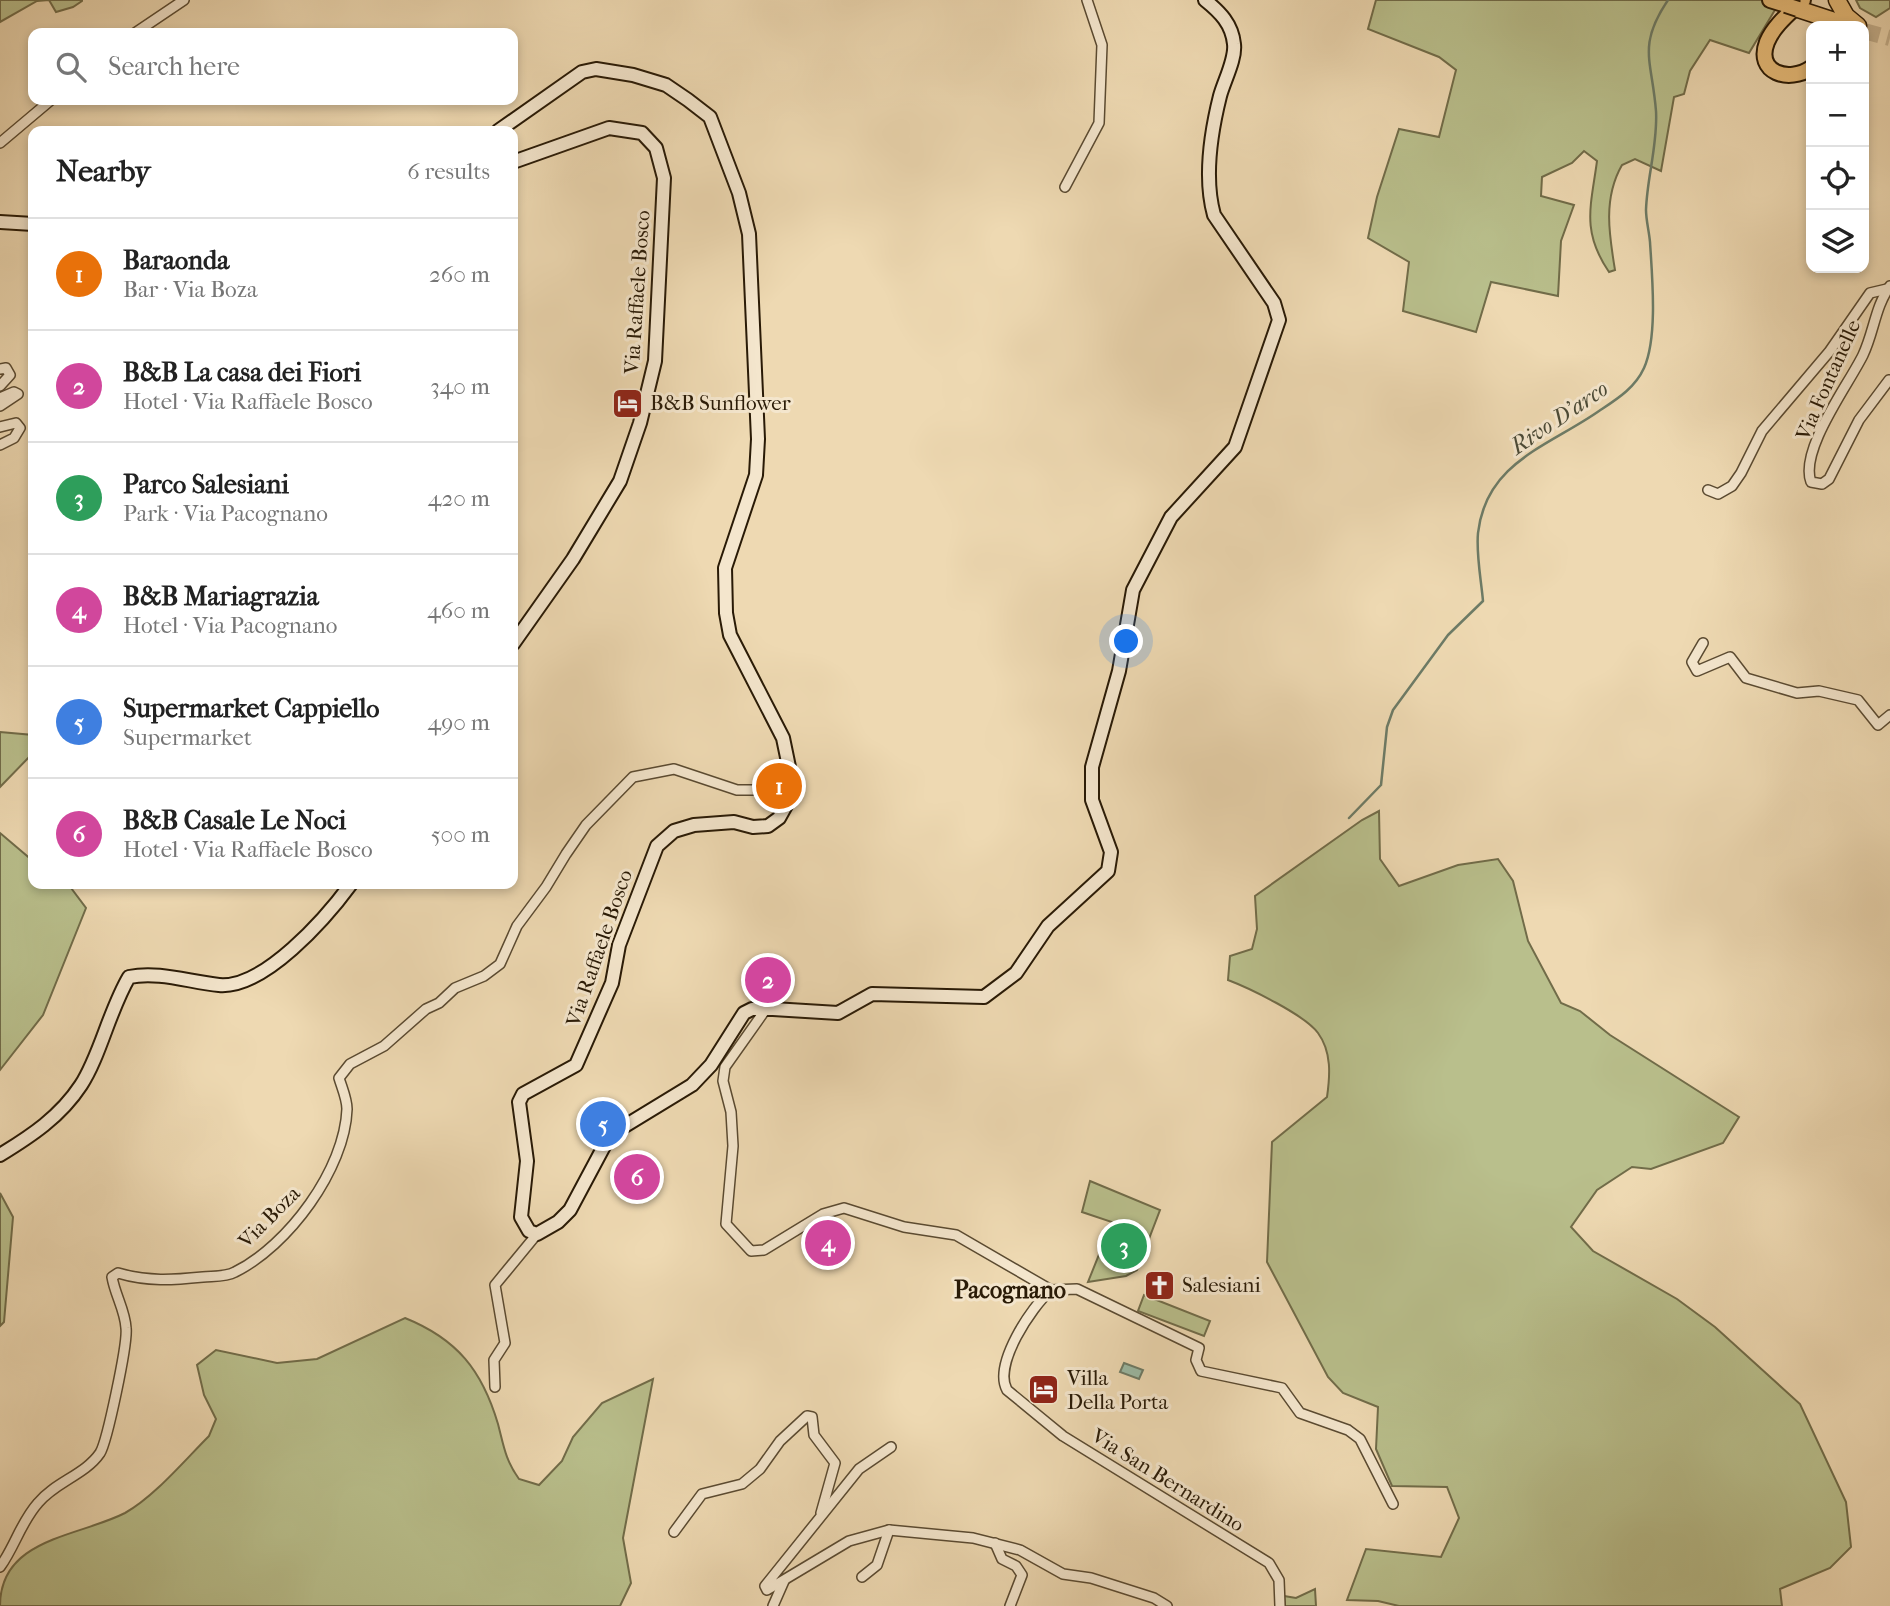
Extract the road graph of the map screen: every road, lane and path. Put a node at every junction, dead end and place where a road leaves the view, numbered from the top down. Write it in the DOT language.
graph roads {
  1 [pos="184,0"];
  2 [pos="1087,0"];
  3 [pos="1205,0"];
  4 [pos="1837,0"];
  5 [pos="1785,4"];
  6 [pos="1814,21"];
  7 [pos="1852,21"];
  8 [pos="142,28"];
  9 [pos="1806,70"];
  10 [pos="45,105"];
  11 [pos="505,126"];
  12 [pos="0,144"];
  13 [pos="518,160"];
  14 [pos="1065,187"];
  15 [pos="0,222"];
  16 [pos="28,224"];
  17 [pos="1889,287"];
  18 [pos="0,369"];
  19 [pos="1889,380"];
  20 [pos="0,386"];
  21 [pos="0,398"];
  22 [pos="0,406"];
  23 [pos="0,427"];
  24 [pos="0,445"];
  25 [pos="1707,490"];
  26 [pos="518,638"];
  27 [pos="1703,643"];
  28 [pos="1890,715"];
  29 [pos="793,778"];
  30 [pos="346,889"];
  31 [pos="766,1009"];
  32 [pos="0,1154"];
  33 [pos="537,1234"];
  34 [pos="1051,1290"];
  35 [pos="495,1387"];
  36 [pos="891,1447"];
  37 [pos="1393,1504"];
  38 [pos="821,1514"];
  39 [pos="889,1530"];
  40 [pos="674,1532"];
  41 [pos="995,1543"];
  42 [pos="0,1567"];
  43 [pos="862,1577"];
  44 [pos="785,1580"];
  45 [pos="774,1606"];
  46 [pos="1010,1606"];
  47 [pos="1167,1606"];
  48 [pos="1280,1606"];
  1 -- 8 [label="street"];
  2 -- 14 [label="street"];
  3 -- 31 [label="street"];
  4 -- 7 [label="highway"];
  5 -- 6 [label="highway"];
  5 -- 9 [label="main road"];
  10 -- 12 [label="street"];
  11 -- 29 [label="street, Via Raffaele Bosco"];
  13 -- 26 [label="street, Via Raffaele Bosco"];
  15 -- 16 [label="street"];
  17 -- 19 [label="street, Via Fontanelle"];
  17 -- 25 [label="street"];
  18 -- 20 [label="street"];
  21 -- 22 [label="street"];
  23 -- 24 [label="street"];
  27 -- 28 [label="street"];
  29 -- 33 [label="street, Via Raffaele Bosco"];
  29 -- 42 [label="street, Via Boza"];
  30 -- 32 [label="street"];
  31 -- 33 [label="street"];
  31 -- 34 [label="street"];
  33 -- 35 [label="street"];
  34 -- 37 [label="street"];
  34 -- 48 [label="street, Via San Bernardino"];
  36 -- 38 [label="street"];
  38 -- 40 [label="street"];
  38 -- 44 [label="street"];
  39 -- 41 [label="street"];
  39 -- 43 [label="street"];
  39 -- 44 [label="street"];
  41 -- 46 [label="street"];
  41 -- 47 [label="street"];
  44 -- 45 [label="street"];
}
